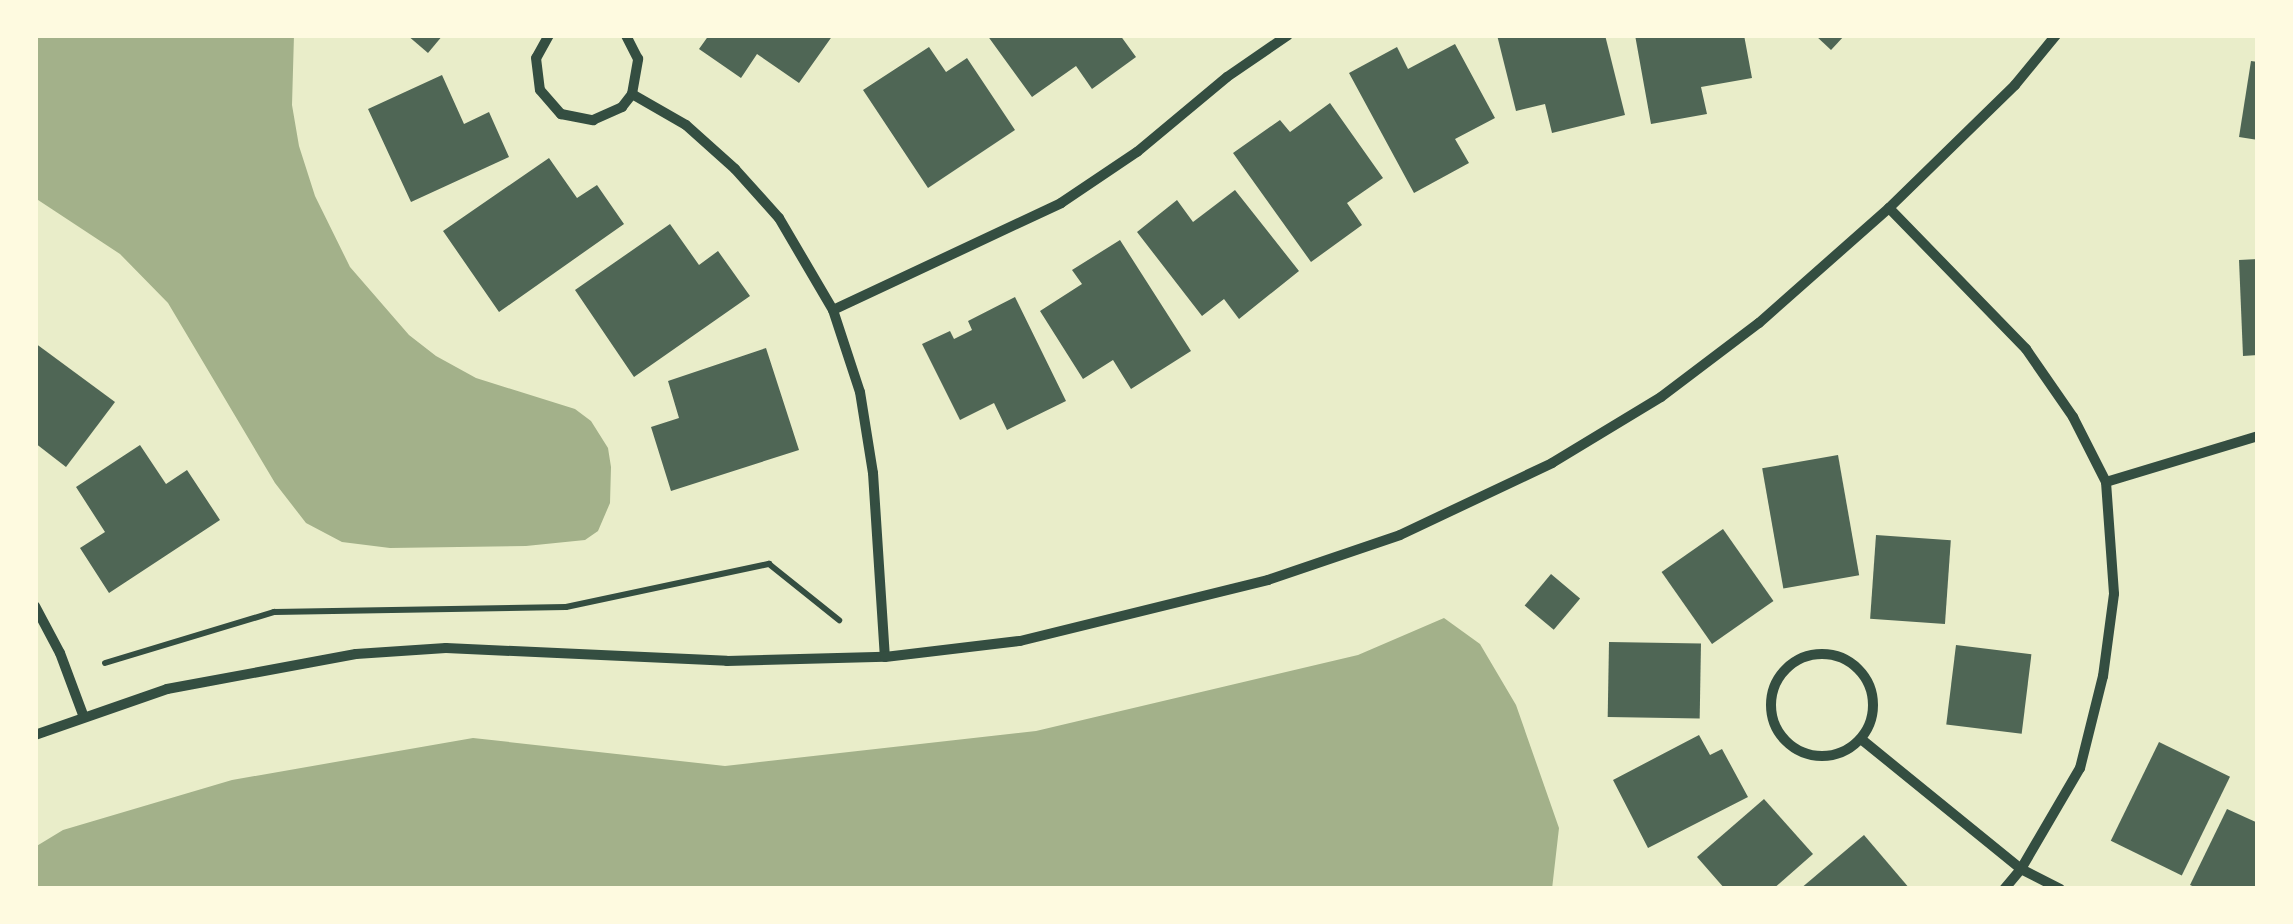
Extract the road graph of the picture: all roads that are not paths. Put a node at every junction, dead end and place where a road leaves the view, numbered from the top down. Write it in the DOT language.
graph roads {
  1 [pos="549,35"];
  2 [pos="626,35"];
  3 [pos="1288,35"];
  4 [pos="2056,35"];
  5 [pos="632,94"];
  6 [pos="1889,208"];
  7 [pos="833,310"];
  8 [pos="2258,436"];
  9 [pos="2106,482"];
  10 [pos="35,606"];
  11 [pos="885,656"];
  12 [pos="82,715"];
  13 [pos="35,735"];
  14 [pos="1860,739"];
  15 [pos="2021,868"];
  16 [pos="2004,889"];
  17 [pos="2060,889"];
  1 -- 5 [label="street"];
  2 -- 5 [label="street"];
  3 -- 7 [label="street"];
  4 -- 6 [label="street"];
  5 -- 7 [label="street"];
  6 -- 9 [label="street"];
  6 -- 11 [label="street"];
  7 -- 11 [label="street"];
  8 -- 9 [label="street"];
  9 -- 15 [label="street"];
  10 -- 12 [label="street"];
  11 -- 12 [label="street"];
  12 -- 13 [label="street"];
  14 -- 14 [label="street"];
  14 -- 15 [label="street"];
  15 -- 16 [label="street"];
  15 -- 17 [label="street"];
}
